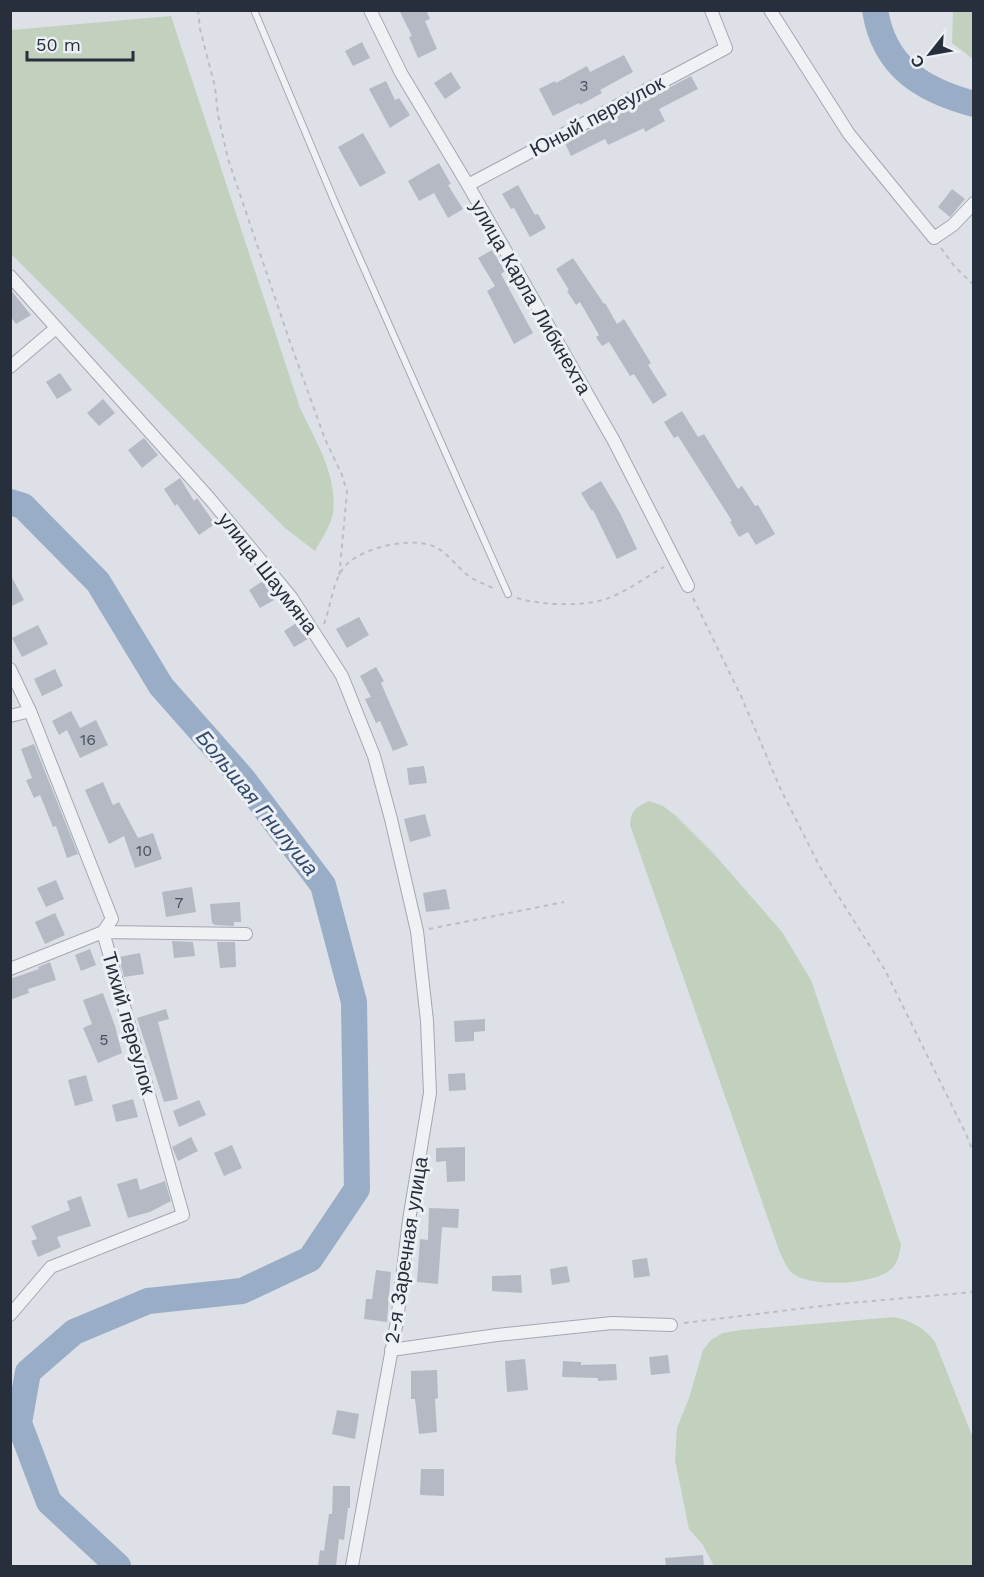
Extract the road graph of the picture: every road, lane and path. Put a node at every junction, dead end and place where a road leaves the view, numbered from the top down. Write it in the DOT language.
graph roads {
  1 [pos="198,10"];
  2 [pos="254,10"];
  3 [pos="370,10"];
  4 [pos="711,10"];
  5 [pos="770,10"];
  6 [pos="468,185"];
  7 [pos="974,203"];
  8 [pos="934,238"];
  9 [pos="10,276"];
  10 [pos="974,285"];
  11 [pos="56,328"];
  12 [pos="10,367"];
  13 [pos="675,561"];
  14 [pos="339,578"];
  15 [pos="688,586"];
  16 [pos="508,594"];
  17 [pos="319,639"];
  18 [pos="10,669"];
  19 [pos="30,711"];
  20 [pos="10,716"];
  21 [pos="564,902"];
  22 [pos="417,931"];
  23 [pos="103,932"];
  24 [pos="246,934"];
  25 [pos="10,969"];
  26 [pos="974,1155"];
  27 [pos="974,1292"];
  28 [pos="10,1315"];
  29 [pos="671,1325"];
  30 [pos="391,1350"];
  31 [pos="352,1566"];
  1 -- 14 [label="path"];
  2 -- 16 [label="lane"];
  3 -- 6 [label="street, улица Карла Либкнехта"];
  4 -- 6 [label="street, Юный переулок"];
  5 -- 8 [label="street"];
  6 -- 13 [label="street, улица Карла Либкнехта"];
  7 -- 8 [label="street"];
  8 -- 10 [label="path"];
  9 -- 11 [label="street, улица Шаумяна"];
  11 -- 12 [label="street"];
  11 -- 17 [label="street, улица Шаумяна"];
  13 -- 15 [label="street, улица Карла Либкнехта"];
  13 -- 16 [label="path"];
  14 -- 16 [label="path"];
  14 -- 17 [label="path"];
  15 -- 26 [label="path"];
  17 -- 22 [label="street, улица Шаумяна"];
  18 -- 19 [label="street, Тихий переулок"];
  19 -- 20 [label="street"];
  19 -- 23 [label="street, Тихий переулок"];
  21 -- 22 [label="path"];
  22 -- 30 [label="street, 2-я Заречная улица"];
  23 -- 24 [label="street"];
  23 -- 25 [label="street"];
  23 -- 28 [label="street, Тихий переулок"];
  27 -- 29 [label="path"];
  29 -- 30 [label="street"];
  30 -- 31 [label="street, 2-я Заречная улица"];
}
